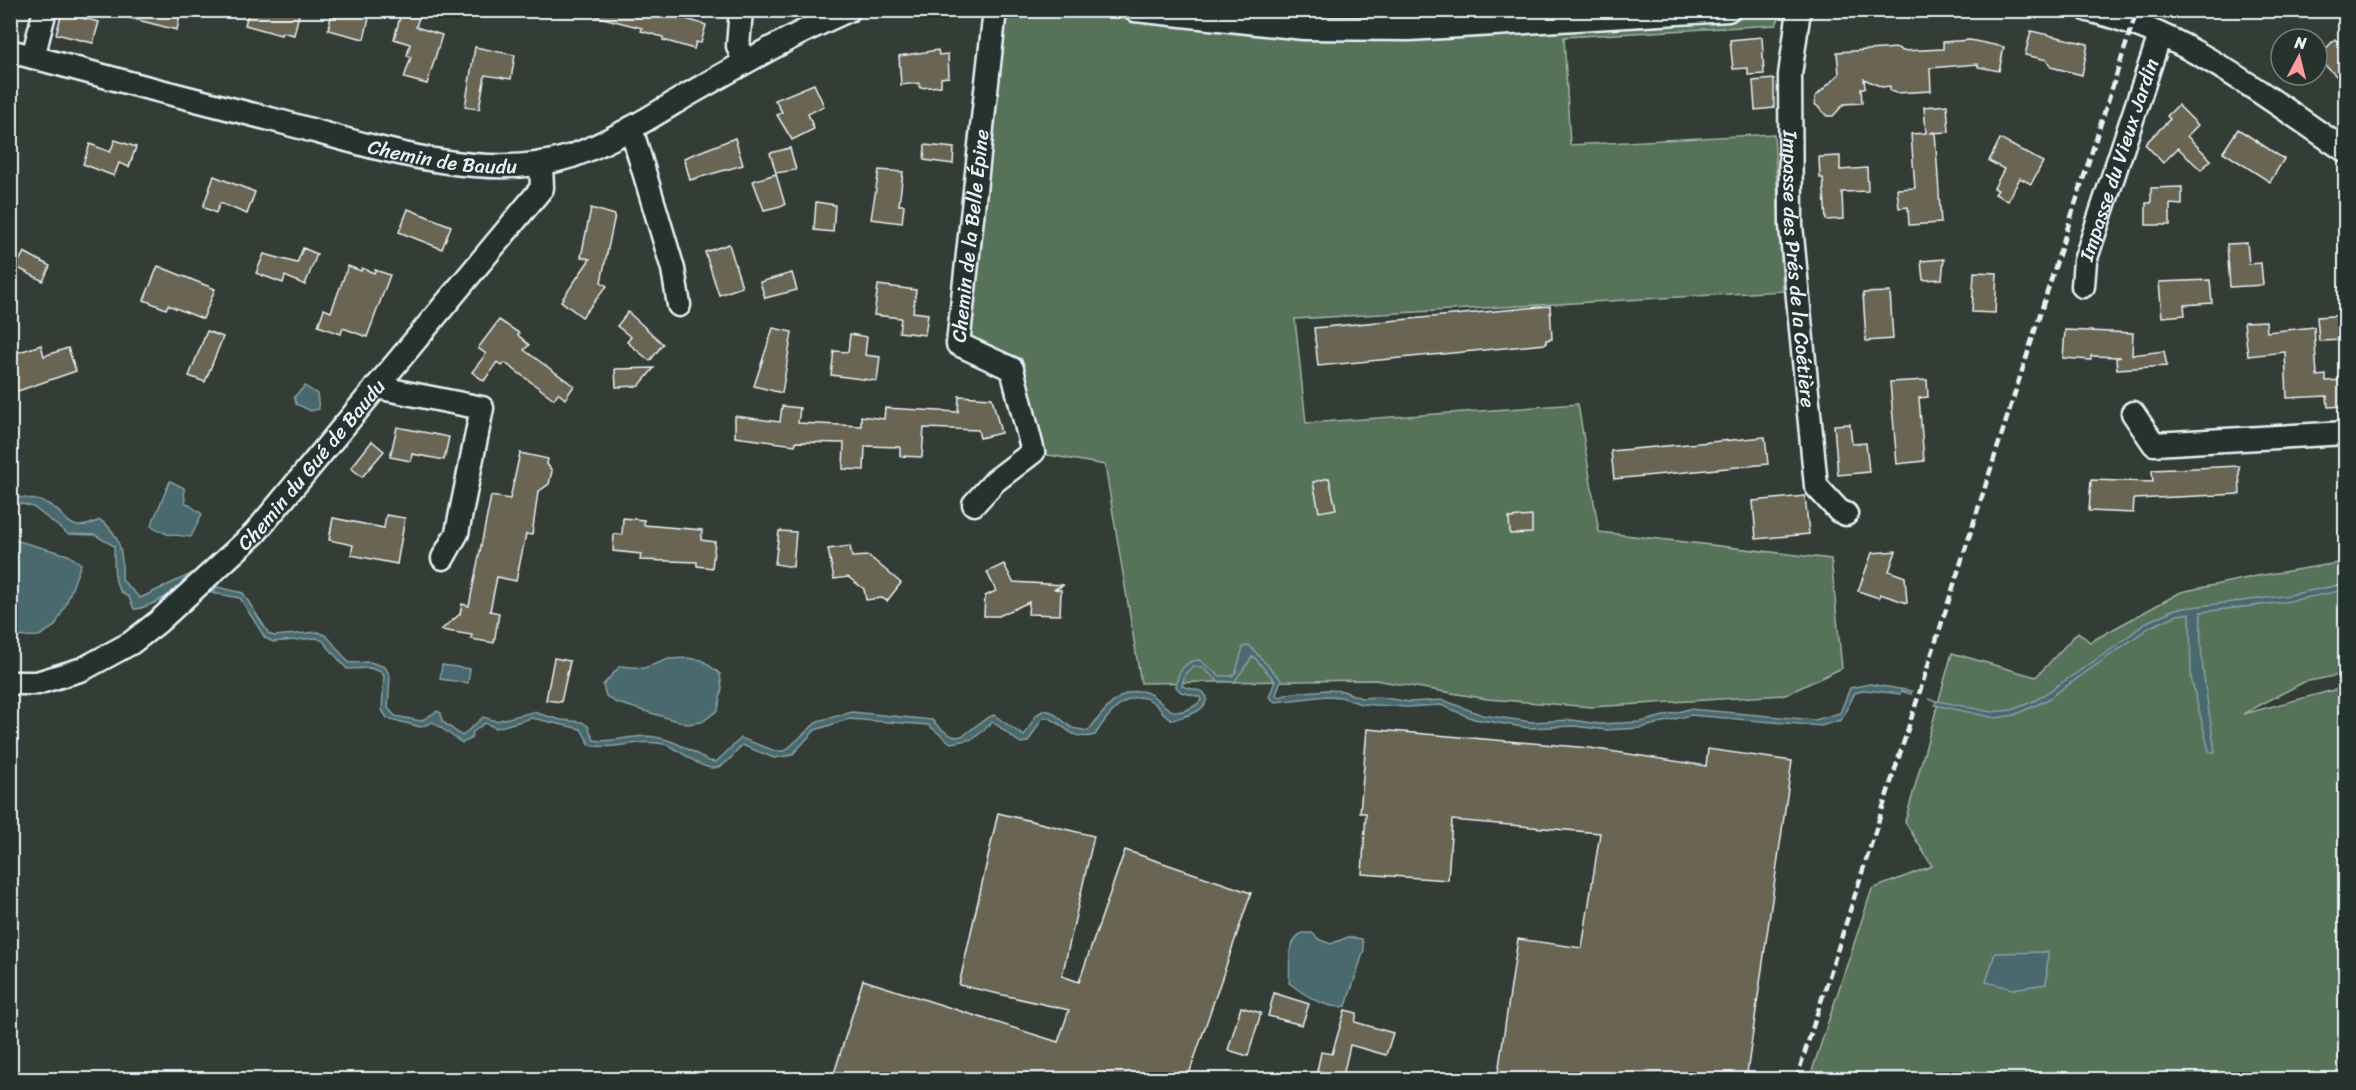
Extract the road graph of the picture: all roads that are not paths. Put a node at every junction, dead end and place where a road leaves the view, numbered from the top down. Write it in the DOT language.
graph roads {
  1 [pos="45,10"];
  2 [pos="741,10"];
  3 [pos="849,10"];
  4 [pos="995,10"];
  5 [pos="1135,10"];
  6 [pos="1728,10"];
  7 [pos="1799,10"];
  8 [pos="2088,10"];
  9 [pos="2160,35"];
  10 [pos="10,51"];
  11 [pos="33,57"];
  12 [pos="744,62"];
  13 [pos="631,128"];
  14 [pos="2343,144"];
  15 [pos="541,163"];
  16 [pos="2083,286"];
  17 [pos="679,305"];
  18 [pos="376,387"];
  19 [pos="2133,413"];
  20 [pos="2346,433"];
  21 [pos="974,504"];
  22 [pos="1846,514"];
  23 [pos="442,558"];
  24 [pos="10,683"];
  1 -- 11 [label="street"];
  2 -- 12 [label="street"];
  3 -- 12 [label="street, Chemin de Baudu"];
  4 -- 21 [label="street, Chemin de la Belle Épine"];
  5 -- 6 [label="street"];
  7 -- 22 [label="street, Impasse des Prés de la Coétière"];
  8 -- 9 [label="street"];
  9 -- 14 [label="street"];
  9 -- 16 [label="street, Impasse du Vieux Jardin"];
  10 -- 11 [label="street, Chemin de Baudu"];
  11 -- 15 [label="street, Chemin de Baudu"];
  12 -- 13 [label="street, Chemin de Baudu"];
  13 -- 15 [label="street, Chemin de Baudu"];
  13 -- 17 [label="street"];
  15 -- 18 [label="street, Chemin du Gué de Baudu"];
  18 -- 23 [label="street"];
  18 -- 24 [label="street, Chemin du Gué de Baudu"];
  19 -- 20 [label="street"];
}
